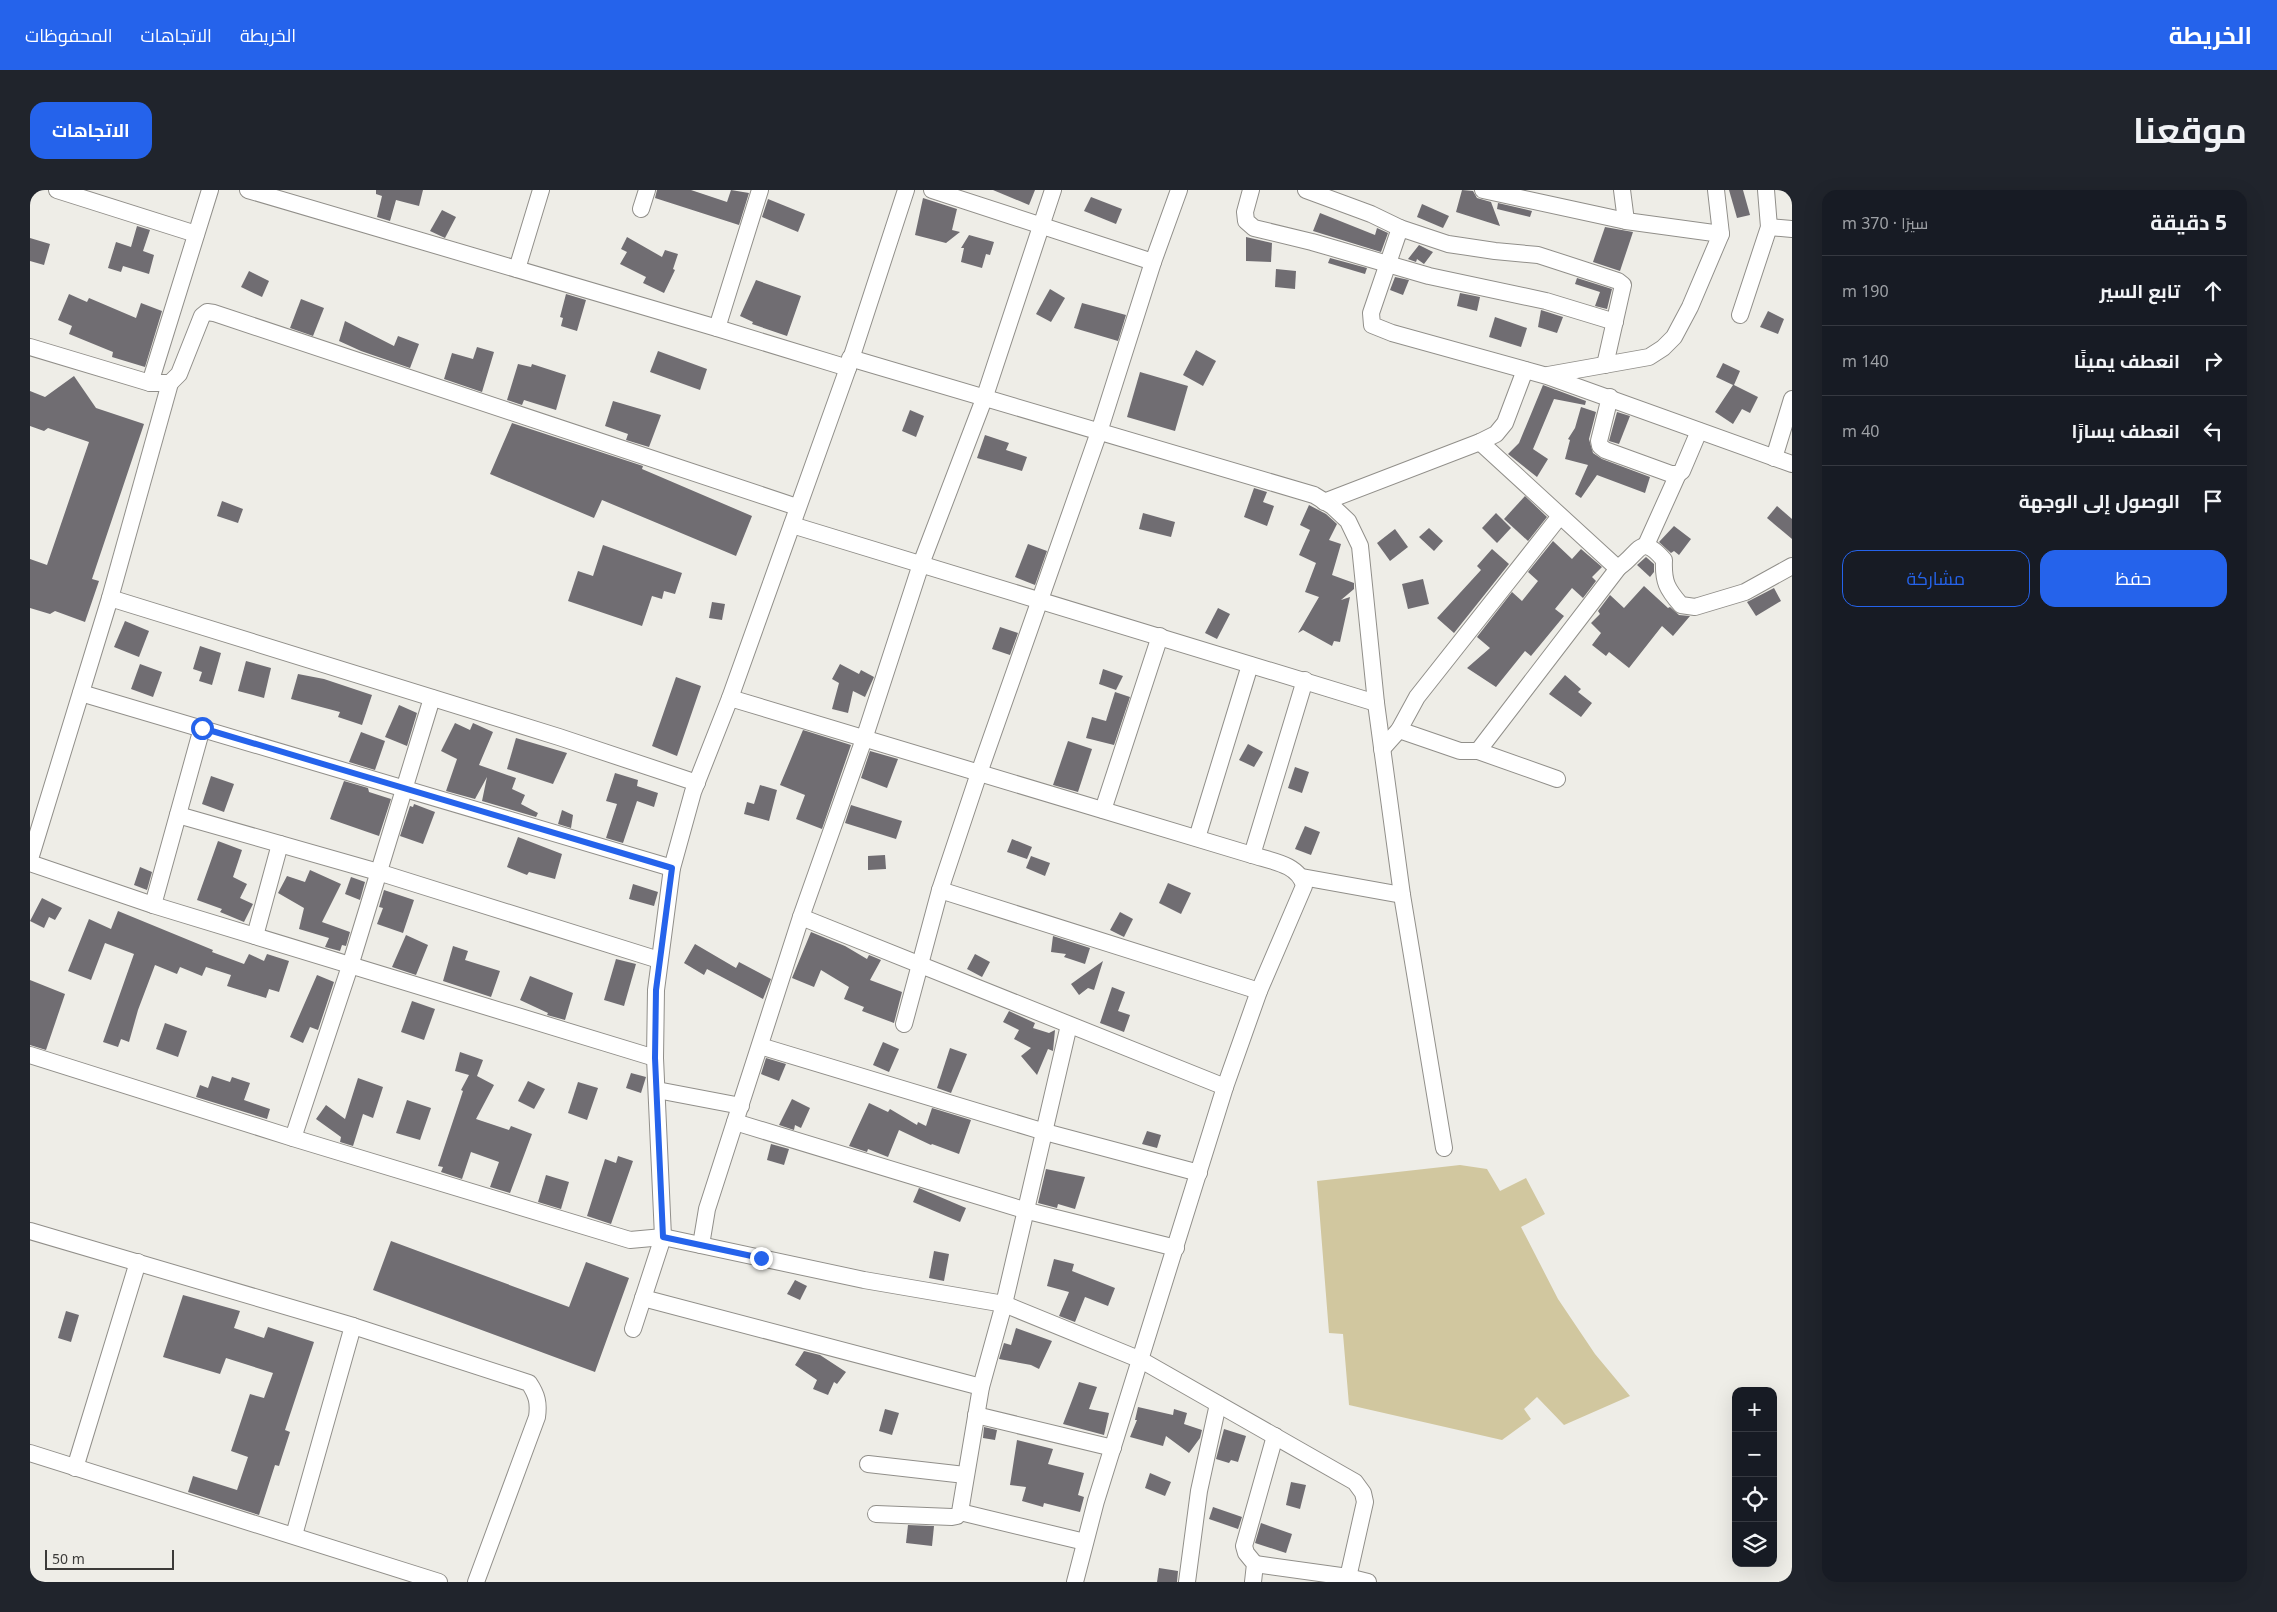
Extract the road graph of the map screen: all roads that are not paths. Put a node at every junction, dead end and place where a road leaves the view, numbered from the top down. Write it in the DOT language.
graph roads {
  1 [pos="57,190"];
  2 [pos="210,190"];
  3 [pos="248,190"];
  4 [pos="541,190"];
  5 [pos="646,190"];
  6 [pos="760,190"];
  7 [pos="906,190"];
  8 [pos="932,190"];
  9 [pos="1053,190"];
  10 [pos="1179,190"];
  11 [pos="1251,190"];
  12 [pos="1306,190"];
  13 [pos="1483,190"];
  14 [pos="1622,190"];
  15 [pos="1716,190"];
  16 [pos="1766,190"];
  17 [pos="641,209"];
  18 [pos="1626,221"];
  19 [pos="1041,224"];
  20 [pos="1769,226"];
  21 [pos="1400,228"];
  22 [pos="1792,229"];
  23 [pos="196,234"];
  24 [pos="1721,234"];
  25 [pos="1153,262"];
  26 [pos="1387,264"];
  27 [pos="517,269"];
  28 [pos="1740,315"];
  29 [pos="1615,322"];
  30 [pos="717,328"];
  31 [pos="30,347"];
  32 [pos="849,363"];
  33 [pos="1604,365"];
  34 [pos="1525,370"];
  35 [pos="1547,376"];
  36 [pos="150,383"];
  37 [pos="170,383"];
  38 [pos="1610,397"];
  39 [pos="984,399"];
  40 [pos="1792,399"];
  41 [pos="1699,431"];
  42 [pos="1099,432"];
  43 [pos="1480,442"];
  44 [pos="1774,458"];
  45 [pos="1792,464"];
  46 [pos="1678,474"];
  47 [pos="1324,502"];
  48 [pos="797,507"];
  49 [pos="1560,516"];
  50 [pos="792,525"];
  51 [pos="1646,545"];
  52 [pos="921,564"];
  53 [pos="1792,566"];
  54 [pos="1619,567"];
  55 [pos="110,598"];
  56 [pos="1041,599"];
  57 [pos="1160,636"];
  58 [pos="1250,665"];
  59 [pos="1305,680"];
  60 [pos="81,693"];
  61 [pos="432,698"];
  62 [pos="730,698"];
  63 [pos="1376,703"];
  64 [pos="202,728"];
  65 [pos="1398,730"];
  66 [pos="864,739"];
  67 [pos="1382,749"];
  68 [pos="1478,751"];
  69 [pos="979,773"];
  70 [pos="1557,779"];
  71 [pos="697,783"];
  72 [pos="403,789"];
  73 [pos="1103,810"];
  74 [pos="178,815"];
  75 [pos="1197,838"];
  76 [pos="280,844"];
  77 [pos="1252,855"];
  78 [pos="30,861"];
  79 [pos="672,868"];
  80 [pos="378,872"];
  81 [pos="1302,877"];
  82 [pos="940,890"];
  83 [pos="1402,895"];
  84 [pos="153,905"];
  85 [pos="801,917"];
  86 [pos="255,936"];
  87 [pos="659,960"];
  88 [pos="919,965"];
  89 [pos="350,966"];
  90 [pos="1259,991"];
  91 [pos="904,1024"];
  92 [pos="1069,1025"];
  93 [pos="760,1046"];
  94 [pos="30,1055"];
  95 [pos="655,1058"];
  96 [pos="1225,1087"];
  97 [pos="657,1090"];
  98 [pos="741,1106"];
  99 [pos="736,1122"];
  100 [pos="1044,1132"];
  101 [pos="293,1138"];
  102 [pos="1444,1148"];
  103 [pos="1199,1173"];
  104 [pos="1024,1210"];
  105 [pos="30,1231"];
  106 [pos="663,1237"];
  107 [pos="701,1245"];
  108 [pos="1176,1248"];
  109 [pos="138,1262"];
  110 [pos="643,1298"];
  111 [pos="1004,1304"];
  112 [pos="353,1326"];
  113 [pos="633,1329"];
  114 [pos="1141,1360"];
  115 [pos="980,1387"];
  116 [pos="1218,1404"];
  117 [pos="976,1415"];
  118 [pos="1275,1436"];
  119 [pos="1113,1448"];
  120 [pos="30,1453"];
  121 [pos="868,1464"];
  122 [pos="75,1468"];
  123 [pos="965,1475"];
  124 [pos="960,1512"];
  125 [pos="876,1514"];
  126 [pos="294,1535"];
  127 [pos="1085,1542"];
  128 [pos="1255,1564"];
  129 [pos="1348,1579"];
  130 [pos="439,1582"];
  131 [pos="476,1582"];
  132 [pos="1075,1582"];
  133 [pos="1186,1582"];
  134 [pos="1253,1582"];
  135 [pos="1368,1582"];
  1 -- 23 [label="street"];
  2 -- 23 [label="street"];
  3 -- 27 [label="street"];
  4 -- 27 [label="street"];
  5 -- 17 [label="street"];
  6 -- 30 [label="street"];
  7 -- 32 [label="street"];
  8 -- 19 [label="street"];
  9 -- 19 [label="street"];
  10 -- 25 [label="street"];
  11 -- 26 [label="street"];
  12 -- 21 [label="street"];
  13 -- 18 [label="street"];
  14 -- 18 [label="street"];
  15 -- 24 [label="street"];
  16 -- 20 [label="street"];
  18 -- 24 [label="street"];
  19 -- 25 [label="street"];
  19 -- 39 [label="street"];
  20 -- 22 [label="street"];
  20 -- 28 [label="street"];
  21 -- 26 [label="street"];
  21 -- 29 [label="street"];
  23 -- 36 [label="street"];
  24 -- 33 [label="street"];
  25 -- 42 [label="street"];
  26 -- 29 [label="street"];
  26 -- 34 [label="street"];
  27 -- 30 [label="street"];
  29 -- 33 [label="street"];
  30 -- 32 [label="street"];
  31 -- 36 [label="street"];
  32 -- 39 [label="street"];
  32 -- 48 [label="street"];
  33 -- 35 [label="street"];
  34 -- 35 [label="street"];
  34 -- 43 [label="street"];
  35 -- 38 [label="street"];
  36 -- 37 [label="street"];
  37 -- 48 [label="street"];
  37 -- 55 [label="street"];
  38 -- 41 [label="street"];
  38 -- 46 [label="street"];
  39 -- 42 [label="street"];
  39 -- 52 [label="street"];
  40 -- 44 [label="street"];
  41 -- 44 [label="street"];
  41 -- 46 [label="street"];
  42 -- 47 [label="street"];
  42 -- 56 [label="street"];
  43 -- 47 [label="street"];
  43 -- 49 [label="street"];
  44 -- 45 [label="street"];
  46 -- 51 [label="street"];
  47 -- 63 [label="street"];
  48 -- 50 [label="street"];
  49 -- 54 [label="street"];
  49 -- 65 [label="street"];
  50 -- 52 [label="street"];
  50 -- 62 [label="street"];
  51 -- 53 [label="street"];
  51 -- 54 [label="street"];
  52 -- 56 [label="street"];
  52 -- 66 [label="street"];
  54 -- 68 [label="street"];
  55 -- 60 [label="street"];
  55 -- 61 [label="street"];
  56 -- 57 [label="street"];
  56 -- 69 [label="street"];
  57 -- 58 [label="street"];
  57 -- 73 [label="street"];
  58 -- 59 [label="street"];
  58 -- 75 [label="street"];
  59 -- 63 [label="street"];
  59 -- 77 [label="street"];
  60 -- 64 [label="street"];
  60 -- 78 [label="street"];
  61 -- 71 [label="street"];
  61 -- 72 [label="street"];
  62 -- 66 [label="street"];
  62 -- 71 [label="street"];
  63 -- 67 [label="street"];
  64 -- 72 [label="street"];
  64 -- 74 [label="street"];
  65 -- 67 [label="street"];
  65 -- 68 [label="street"];
  66 -- 69 [label="street"];
  66 -- 85 [label="street"];
  67 -- 83 [label="street"];
  68 -- 70 [label="street"];
  69 -- 73 [label="street"];
  69 -- 82 [label="street"];
  71 -- 79 [label="street"];
  72 -- 79 [label="street"];
  72 -- 80 [label="street"];
  73 -- 75 [label="street"];
  74 -- 76 [label="street"];
  74 -- 84 [label="street"];
  75 -- 77 [label="street"];
  76 -- 80 [label="street"];
  76 -- 86 [label="street"];
  77 -- 81 [label="street"];
  78 -- 84 [label="street"];
  79 -- 87 [label="street"];
  80 -- 87 [label="street"];
  80 -- 89 [label="street"];
  81 -- 83 [label="street"];
  81 -- 90 [label="street"];
  82 -- 88 [label="street"];
  82 -- 90 [label="street"];
  83 -- 102 [label="street"];
  84 -- 86 [label="street"];
  85 -- 88 [label="street"];
  85 -- 93 [label="street"];
  86 -- 89 [label="street"];
  87 -- 95 [label="street"];
  88 -- 91 [label="street"];
  88 -- 92 [label="street"];
  89 -- 95 [label="street"];
  89 -- 101 [label="street"];
  90 -- 96 [label="street"];
  92 -- 96 [label="street"];
  92 -- 100 [label="street"];
  93 -- 98 [label="street"];
  93 -- 100 [label="street"];
  94 -- 101 [label="street"];
  95 -- 97 [label="street"];
  96 -- 103 [label="street"];
  97 -- 98 [label="street"];
  97 -- 106 [label="street"];
  98 -- 99 [label="street"];
  99 -- 104 [label="street"];
  99 -- 107 [label="street"];
  100 -- 103 [label="street"];
  100 -- 104 [label="street"];
  101 -- 106 [label="street"];
  103 -- 108 [label="street"];
  104 -- 108 [label="street"];
  104 -- 111 [label="street"];
  105 -- 109 [label="street"];
  106 -- 107 [label="street"];
  106 -- 110 [label="street"];
  107 -- 111 [label="street"];
  108 -- 114 [label="street"];
  109 -- 112 [label="street"];
  109 -- 122 [label="street"];
  110 -- 113 [label="street"];
  110 -- 115 [label="street"];
  111 -- 114 [label="street"];
  111 -- 115 [label="street"];
  112 -- 126 [label="street"];
  112 -- 131 [label="street"];
  114 -- 116 [label="street"];
  114 -- 119 [label="street"];
  115 -- 117 [label="street"];
  116 -- 118 [label="street"];
  116 -- 133 [label="street"];
  117 -- 119 [label="street"];
  117 -- 123 [label="street"];
  118 -- 128 [label="street"];
  118 -- 129 [label="street"];
  119 -- 127 [label="street"];
  120 -- 122 [label="street"];
  121 -- 123 [label="street"];
  122 -- 126 [label="street"];
  123 -- 124 [label="street"];
  124 -- 125 [label="street"];
  124 -- 127 [label="street"];
  126 -- 130 [label="street"];
  127 -- 132 [label="street"];
  128 -- 129 [label="street"];
  128 -- 134 [label="street"];
  129 -- 135 [label="street"];
}
